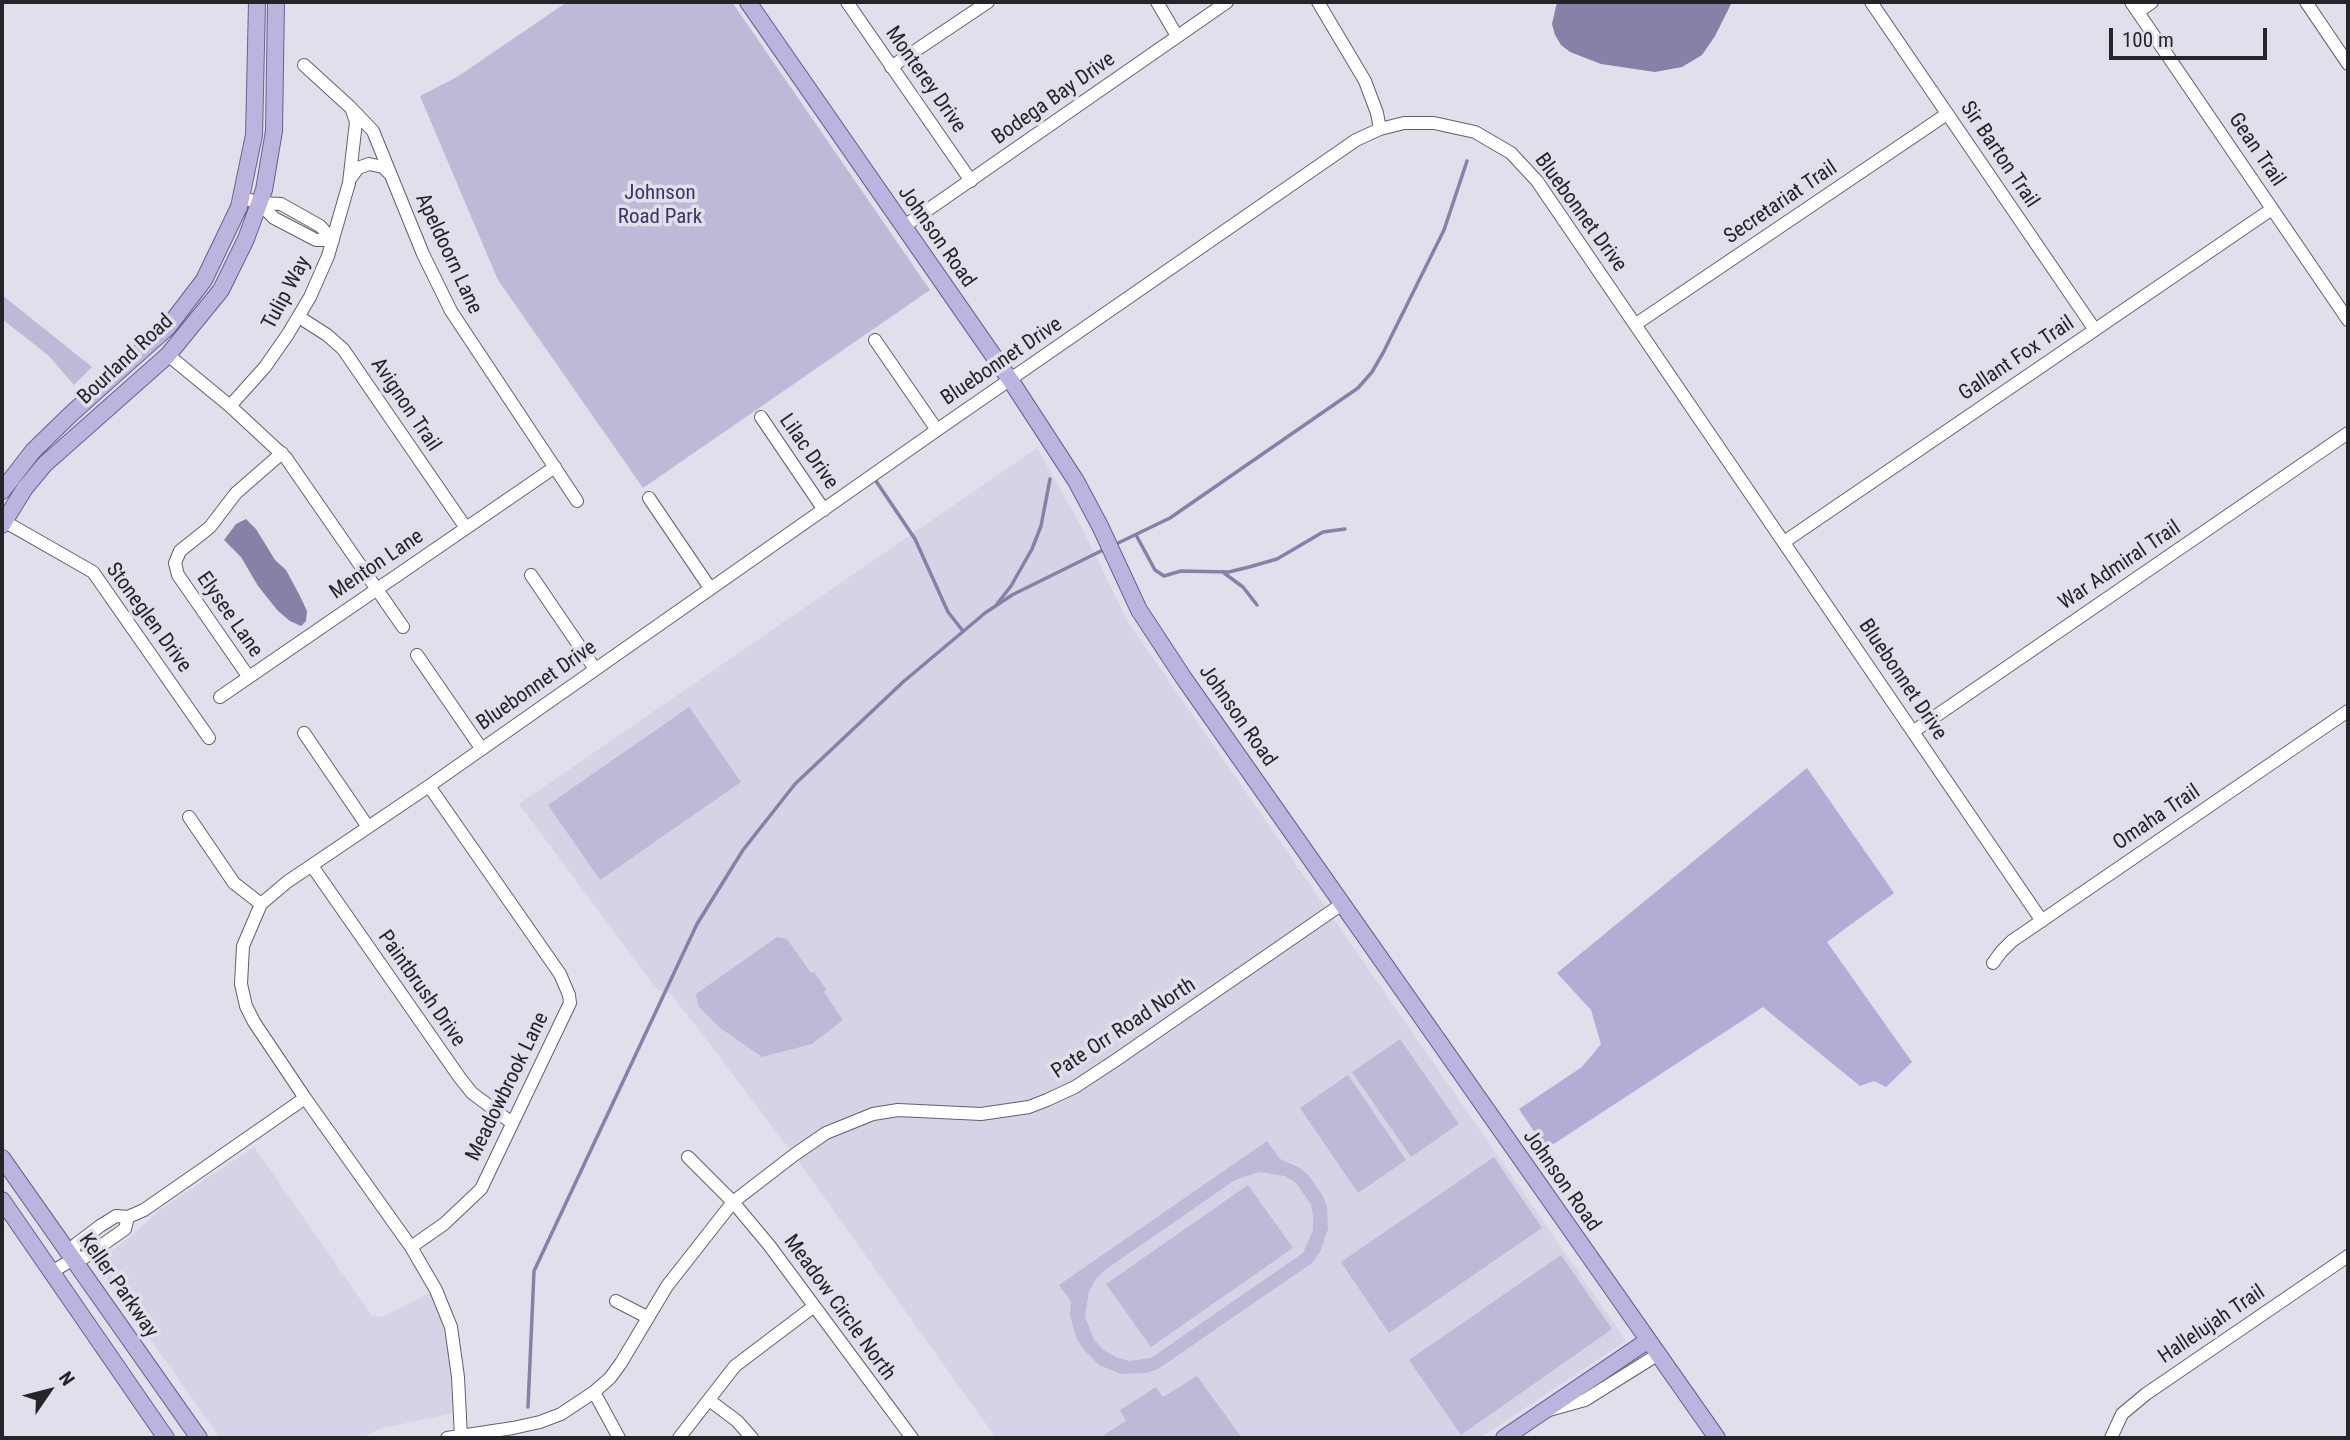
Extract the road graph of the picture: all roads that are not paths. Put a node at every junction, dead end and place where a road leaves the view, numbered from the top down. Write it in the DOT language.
graph roads {
  1 [pos="257,2"];
  2 [pos="276,2"];
  3 [pos="748,2"];
  4 [pos="847,2"];
  5 [pos="988,2"];
  6 [pos="1157,2"];
  7 [pos="1227,2"];
  8 [pos="1318,2"];
  9 [pos="1871,2"];
  10 [pos="2152,2"];
  11 [pos="2306,2"];
  12 [pos="2135,7"];
  13 [pos="1177,36"];
  14 [pos="2348,64"];
  15 [pos="304,65"];
  16 [pos="891,66"];
  17 [pos="350,107"];
  18 [pos="1947,114"];
  19 [pos="1380,129"];
  20 [pos="393,178"];
  21 [pos="971,181"];
  22 [pos="349,183"];
  23 [pos="241,197"];
  24 [pos="259,203"];
  25 [pos="2272,208"];
  26 [pos="903,227"];
  27 [pos="332,240"];
  28 [pos="299,317"];
  29 [pos="2348,320"];
  30 [pos="1636,324"];
  31 [pos="2095,330"];
  32 [pos="876,340"];
  33 [pos="168,355"];
  34 [pos="1011,381"];
  35 [pos="230,407"];
  36 [pos="761,417"];
  37 [pos="937,430"];
  38 [pos="2348,433"];
  39 [pos="282,453"];
  40 [pos="555,467"];
  41 [pos="2,491"];
  42 [pos="649,498"];
  43 [pos="578,501"];
  44 [pos="824,510"];
  45 [pos="2,522"];
  46 [pos="466,528"];
  47 [pos="1784,542"];
  48 [pos="531,575"];
  49 [pos="377,589"];
  50 [pos="710,589"];
  51 [pos="403,627"];
  52 [pos="417,655"];
  53 [pos="595,669"];
  54 [pos="248,676"];
  55 [pos="220,697"];
  56 [pos="2348,710"];
  57 [pos="1913,731"];
  58 [pos="304,733"];
  59 [pos="209,738"];
  60 [pos="481,748"];
  61 [pos="429,786"];
  62 [pos="189,817"];
  63 [pos="368,827"];
  64 [pos="312,866"];
  65 [pos="261,904"];
  66 [pos="1342,904"];
  67 [pos="2042,921"];
  68 [pos="1993,963"];
  69 [pos="305,1098"];
  70 [pos="512,1123"];
  71 [pos="688,1157"];
  72 [pos="2,1158"];
  73 [pos="2,1200"];
  74 [pos="733,1202"];
  75 [pos="411,1247"];
  76 [pos="2348,1256"];
  77 [pos="73,1258"];
  78 [pos="52,1272"];
  79 [pos="616,1301"];
  80 [pos="814,1307"];
  81 [pos="647,1317"];
  82 [pos="1647,1341"];
  83 [pos="1657,1355"];
  84 [pos="594,1392"];
  85 [pos="709,1400"];
  86 [pos="1545,1410"];
  87 [pos="1524,1433"];
  88 [pos="454,1437"];
  89 [pos="166,1438"];
  90 [pos="199,1438"];
  91 [pos="619,1438"];
  92 [pos="679,1438"];
  93 [pos="752,1438"];
  94 [pos="912,1438"];
  95 [pos="1504,1438"];
  96 [pos="1717,1438"];
  97 [pos="2111,1438"];
  1 -- 23 [label="main road, Bourland Road"];
  2 -- 24 [label="main road, Bourland Road"];
  3 -- 26 [label="main road, Johnson Road"];
  4 -- 16 [label="street, Monterey Drive"];
  5 -- 16 [label="street"];
  6 -- 13 [label="street"];
  7 -- 13 [label="street, Bodega Bay Drive"];
  8 -- 19 [label="street"];
  9 -- 18 [label="street, Sir Barton Trail"];
  10 -- 12 [label="street"];
  11 -- 14 [label="street"];
  12 -- 25 [label="street, Gean Trail"];
  13 -- 21 [label="street, Bodega Bay Drive"];
  15 -- 17 [label="street, Apeldoorn Lane"];
  16 -- 21 [label="street, Monterey Drive"];
  17 -- 20 [label="street, Apeldoorn Lane"];
  17 -- 22 [label="street, Tulip Way"];
  18 -- 30 [label="street, Secretariat Trail"];
  18 -- 31 [label="street, Sir Barton Trail"];
  19 -- 30 [label="street, Bluebonnet Drive"];
  19 -- 34 [label="street, Bluebonnet Drive"];
  20 -- 22 [label="street"];
  20 -- 40 [label="street, Apeldoorn Lane"];
  21 -- 26 [label="street, Bodega Bay Drive"];
  22 -- 27 [label="street, Tulip Way"];
  23 -- 24 [label="street"];
  23 -- 41 [label="main road, Bourland Road"];
  24 -- 27 [label="street"];
  24 -- 33 [label="main road, Bourland Road"];
  25 -- 29 [label="street, Gean Trail"];
  25 -- 31 [label="street, Gallant Fox Trail"];
  26 -- 34 [label="main road, Johnson Road"];
  27 -- 28 [label="street, Tulip Way"];
  28 -- 35 [label="street, Tulip Way"];
  28 -- 46 [label="street, Avignon Trail"];
  30 -- 47 [label="street, Bluebonnet Drive"];
  31 -- 47 [label="street, Gallant Fox Trail"];
  32 -- 37 [label="street"];
  33 -- 35 [label="street"];
  33 -- 45 [label="main road, Bourland Road"];
  34 -- 37 [label="street, Bluebonnet Drive"];
  34 -- 66 [label="main road, Johnson Road"];
  35 -- 39 [label="street"];
  36 -- 44 [label="street, Lilac Drive"];
  37 -- 44 [label="street, Bluebonnet Drive"];
  38 -- 57 [label="street, War Admiral Trail"];
  39 -- 49 [label="street"];
  39 -- 54 [label="street, Elysee Lane"];
  40 -- 43 [label="street, Apeldoorn Lane"];
  40 -- 46 [label="street, Menton Lane"];
  42 -- 50 [label="street"];
  44 -- 50 [label="street, Bluebonnet Drive"];
  45 -- 59 [label="street, Stoneglen Drive"];
  46 -- 49 [label="street, Menton Lane"];
  47 -- 57 [label="street, Bluebonnet Drive"];
  48 -- 53 [label="street"];
  49 -- 51 [label="street"];
  49 -- 54 [label="street, Menton Lane"];
  50 -- 53 [label="street, Bluebonnet Drive"];
  52 -- 60 [label="street"];
  53 -- 60 [label="street, Bluebonnet Drive"];
  54 -- 55 [label="street, Menton Lane"];
  56 -- 67 [label="street, Omaha Trail"];
  57 -- 67 [label="street, Bluebonnet Drive"];
  58 -- 63 [label="street"];
  60 -- 61 [label="street, Bluebonnet Drive"];
  61 -- 63 [label="street, Bluebonnet Drive"];
  61 -- 70 [label="street, Meadowbrook Lane"];
  62 -- 65 [label="street"];
  63 -- 64 [label="street, Bluebonnet Drive"];
  64 -- 65 [label="street, Bluebonnet Drive"];
  64 -- 70 [label="street, Paintbrush Drive"];
  65 -- 69 [label="street"];
  66 -- 74 [label="street, Pate Orr Road North"];
  66 -- 82 [label="main road, Johnson Road"];
  67 -- 68 [label="street, Omaha Trail"];
  69 -- 75 [label="street"];
  69 -- 77 [label="street"];
  70 -- 75 [label="street, Meadowbrook Lane"];
  71 -- 74 [label="street, Meadow Circle North"];
  72 -- 77 [label="main road, Keller Parkway"];
  73 -- 78 [label="main road"];
  74 -- 80 [label="street, Meadow Circle North"];
  74 -- 81 [label="street, Pate Orr Road North"];
  75 -- 88 [label="street"];
  76 -- 97 [label="street, Hallelujah Trail"];
  77 -- 78 [label="street"];
  77 -- 90 [label="main road, Keller Parkway"];
  78 -- 89 [label="main road"];
  79 -- 81 [label="street"];
  80 -- 85 [label="street"];
  80 -- 94 [label="street, Meadow Circle North"];
  81 -- 84 [label="street, Pate Orr Road North"];
  82 -- 83 [label="main road, Johnson Road"];
  82 -- 86 [label="main road"];
  83 -- 86 [label="street"];
  83 -- 96 [label="main road, Johnson Road"];
  84 -- 88 [label="street, Pate Orr Road North"];
  84 -- 91 [label="street"];
  85 -- 92 [label="street"];
  85 -- 93 [label="street"];
  86 -- 87 [label="main road"];
  87 -- 95 [label="main road"];
}
